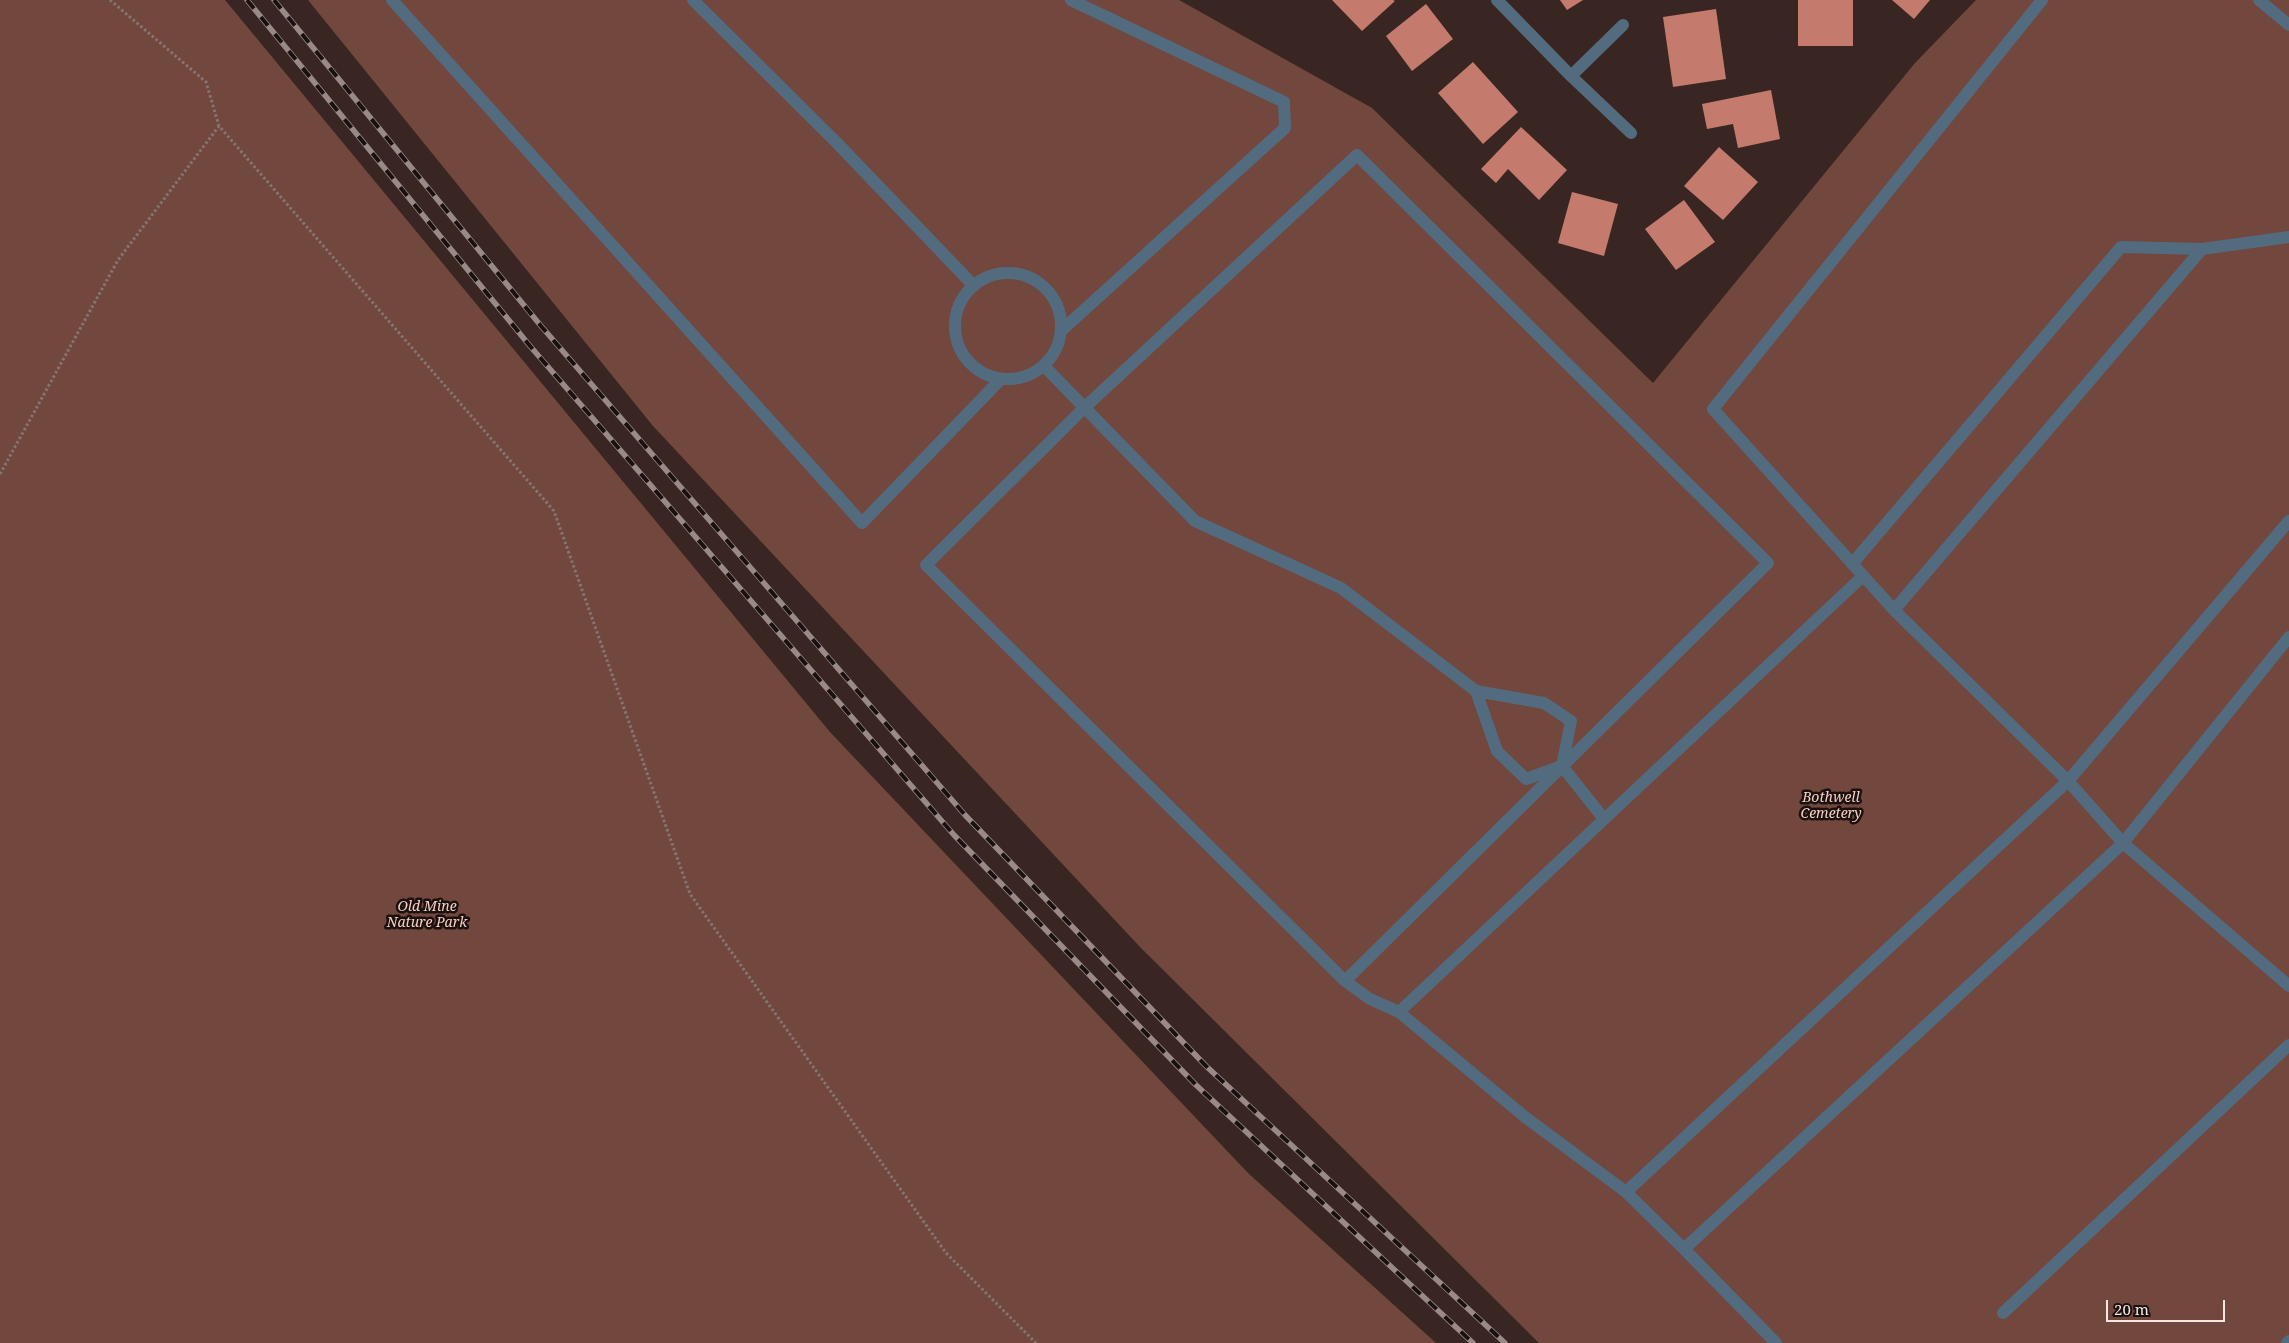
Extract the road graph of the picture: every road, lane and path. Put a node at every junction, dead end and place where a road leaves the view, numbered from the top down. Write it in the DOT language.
graph roads {
  1 [pos="110,0"];
  2 [pos="392,0"];
  3 [pos="693,0"];
  4 [pos="1071,0"];
  5 [pos="1497,0"];
  6 [pos="2042,0"];
  7 [pos="2259,0"];
  8 [pos="1623,25"];
  9 [pos="2289,25"];
  10 [pos="1571,76"];
  11 [pos="219,126"];
  12 [pos="1631,133"];
  13 [pos="2289,238"];
  14 [pos="2202,250"];
  15 [pos="974,286"];
  16 [pos="1062,330"];
  17 [pos="1044,366"];
  18 [pos="1001,379"];
  19 [pos="1084,408"];
  20 [pos="0,474"];
  21 [pos="2289,521"];
  22 [pos="1852,564"];
  23 [pos="1864,576"];
  24 [pos="1894,610"];
  25 [pos="2289,637"];
  26 [pos="1476,691"];
  27 [pos="1562,766"];
  28 [pos="2068,781"];
  29 [pos="1604,819"];
  30 [pos="2122,843"];
  31 [pos="1345,981"];
  32 [pos="2289,986"];
  33 [pos="1399,1012"];
  34 [pos="2289,1045"];
  35 [pos="1626,1192"];
  36 [pos="1684,1249"];
  37 [pos="2003,1313"];
  38 [pos="1036,1343"];
  39 [pos="1776,1343"];
  1 -- 11 [label="path"];
  2 -- 18 [label="street"];
  3 -- 15 [label="street"];
  4 -- 16 [label="street"];
  5 -- 10 [label="street"];
  6 -- 22 [label="street"];
  7 -- 9 [label="street"];
  8 -- 10 [label="street"];
  10 -- 12 [label="street"];
  11 -- 20 [label="path"];
  11 -- 38 [label="path"];
  13 -- 14 [label="street"];
  14 -- 22 [label="street"];
  14 -- 24 [label="street"];
  15 -- 16 [label="street"];
  15 -- 18 [label="street"];
  16 -- 17 [label="street"];
  17 -- 18 [label="street"];
  17 -- 19 [label="street"];
  19 -- 26 [label="street"];
  19 -- 27 [label="street"];
  19 -- 31 [label="street"];
  21 -- 28 [label="street"];
  22 -- 23 [label="street"];
  23 -- 24 [label="street"];
  23 -- 29 [label="street"];
  24 -- 28 [label="street"];
  25 -- 30 [label="street"];
  26 -- 27 [label="street"];
  26 -- 27 [label="street"];
  27 -- 29 [label="street"];
  27 -- 31 [label="street"];
  28 -- 30 [label="street"];
  28 -- 35 [label="street"];
  29 -- 33 [label="street"];
  30 -- 32 [label="street"];
  30 -- 36 [label="street"];
  31 -- 33 [label="street"];
  33 -- 35 [label="street"];
  34 -- 37 [label="street"];
  35 -- 36 [label="street"];
  36 -- 39 [label="street"];
}
